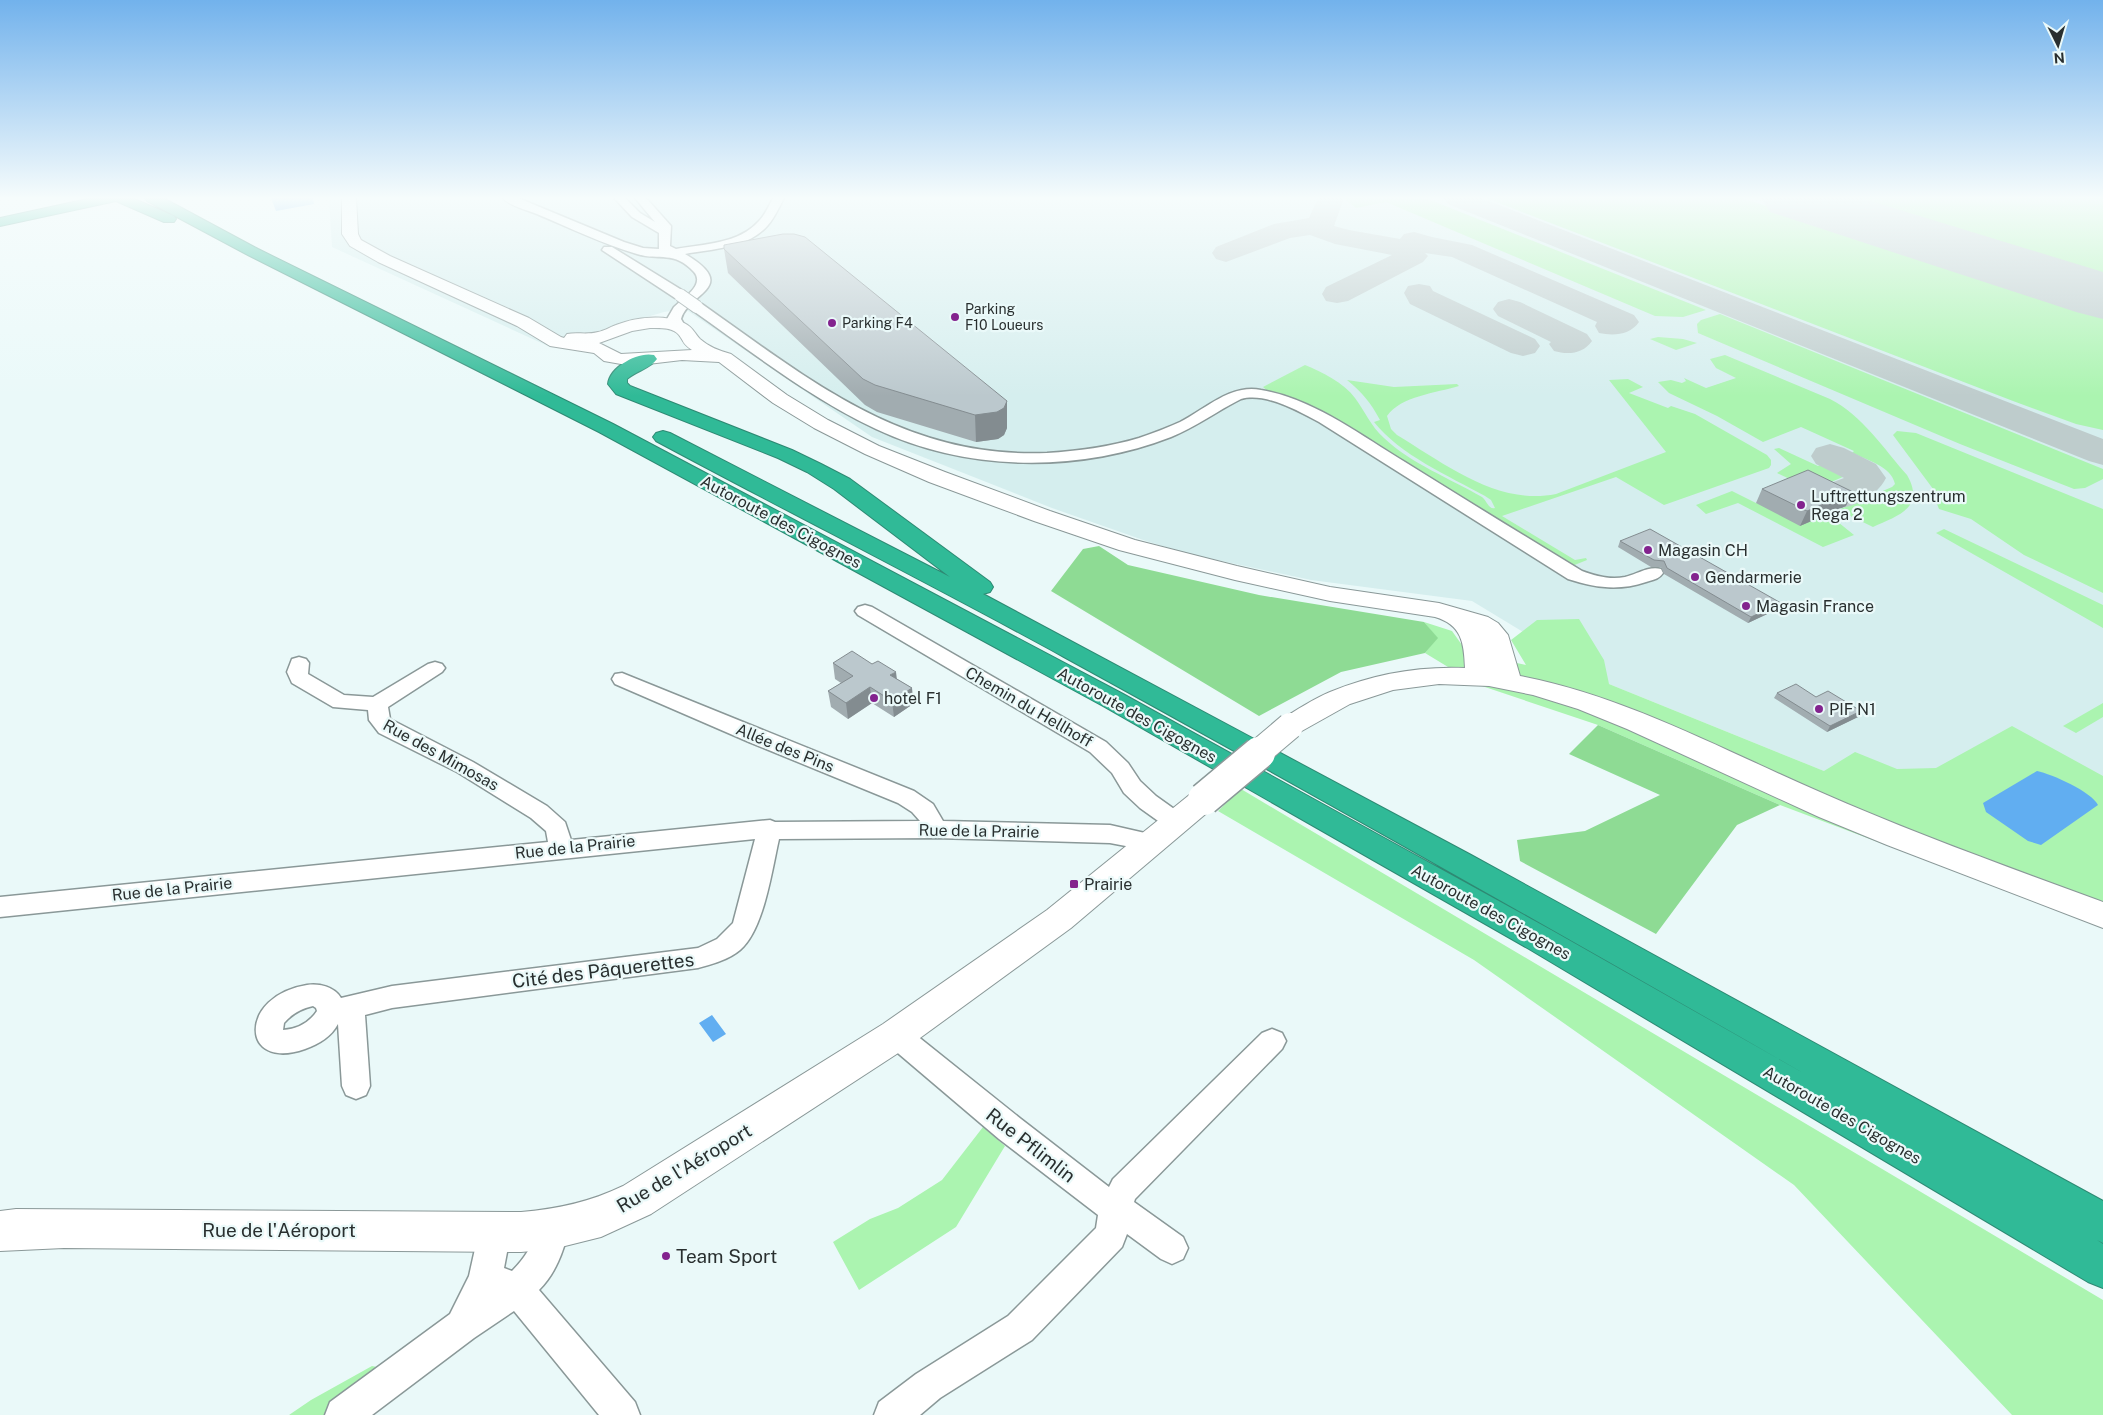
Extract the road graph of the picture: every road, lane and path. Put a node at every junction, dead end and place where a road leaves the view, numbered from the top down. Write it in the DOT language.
graph roads {
  1 [pos="293,264"];
  2 [pos="296,264"];
  3 [pos="395,264"];
  4 [pos="417,264"];
  5 [pos="632,264"];
  6 [pos="693,264"];
  7 [pos="475,300"];
  8 [pos="684,333"];
  9 [pos="601,342"];
  10 [pos="715,356"];
  11 [pos="656,357"];
  12 [pos="1654,574"];
  13 [pos="865,611"];
  14 [pos="1458,616"];
  15 [pos="1068,649"];
  16 [pos="299,663"];
  17 [pos="435,668"];
  18 [pos="1479,677"];
  19 [pos="622,679"];
  20 [pos="1508,680"];
  21 [pos="376,705"];
  22 [pos="770,829"];
  23 [pos="935,829"];
  24 [pos="1163,834"];
  25 [pos="561,848"];
  26 [pos="0,907"];
  27 [pos="2103,915"];
  28 [pos="896,1035"];
  29 [pos="1272,1041"];
  30 [pos="356,1086"];
  31 [pos="1116,1210"];
  32 [pos="2103,1223"];
  33 [pos="553,1229"];
  34 [pos="0,1231"];
  35 [pos="495,1231"];
  36 [pos="1172,1248"];
  37 [pos="2103,1267"];
  38 [pos="485,1280"];
  39 [pos="517,1289"];
  40 [pos="462,1326"];
  41 [pos="343,1415"];
  42 [pos="622,1415"];
  43 [pos="892,1415"];
  1 -- 37 [label="highway, Autoroute des Cigognes"];
  2 -- 15 [label="highway, Autoroute des Cigognes"];
  3 -- 7 [label="street"];
  4 -- 7 [label="street"];
  5 -- 12 [label="street, bridge"];
  6 -- 8 [label="street"];
  7 -- 9 [label="street"];
  8 -- 9 [label="street"];
  8 -- 10 [label="street"];
  8 -- 11 [label="street"];
  9 -- 11 [label="street"];
  10 -- 11 [label="street"];
  10 -- 14 [label="street"];
  11 -- 15 [label="highway"];
  13 -- 24 [label="street, Chemin du Hellhoff"];
  14 -- 18 [label="street"];
  14 -- 20 [label="street"];
  15 -- 32 [label="highway, Autoroute des Cigognes"];
  16 -- 21 [label="street, Rue des Mimosas"];
  17 -- 21 [label="street"];
  18 -- 20 [label="street, Rue de l'Aéroport"];
  18 -- 24 [label="street, Rue de l'Aéroport, bridge"];
  19 -- 23 [label="street, Allée des Pins"];
  20 -- 27 [label="street, Rue de l'Aéroport"];
  21 -- 25 [label="street, Rue des Mimosas"];
  22 -- 23 [label="street, Rue de la Prairie"];
  22 -- 25 [label="street, Rue de la Prairie"];
  22 -- 30 [label="street, Cité des Pâquerettes"];
  23 -- 24 [label="street, Rue de la Prairie"];
  24 -- 28 [label="street, Rue de l'Aéroport"];
  25 -- 26 [label="street, Rue de la Prairie"];
  28 -- 31 [label="street, Rue Pflimlin"];
  28 -- 33 [label="street, Rue de l'Aéroport"];
  29 -- 31 [label="street"];
  31 -- 36 [label="street, Rue Pflimlin"];
  31 -- 43 [label="street"];
  33 -- 35 [label="street, Rue de l'Aéroport"];
  33 -- 39 [label="street"];
  34 -- 35 [label="street, Rue de l'Aéroport"];
  35 -- 38 [label="street"];
  38 -- 39 [label="street"];
  38 -- 40 [label="street"];
  39 -- 40 [label="street"];
  39 -- 42 [label="street"];
  40 -- 41 [label="street"];
}
